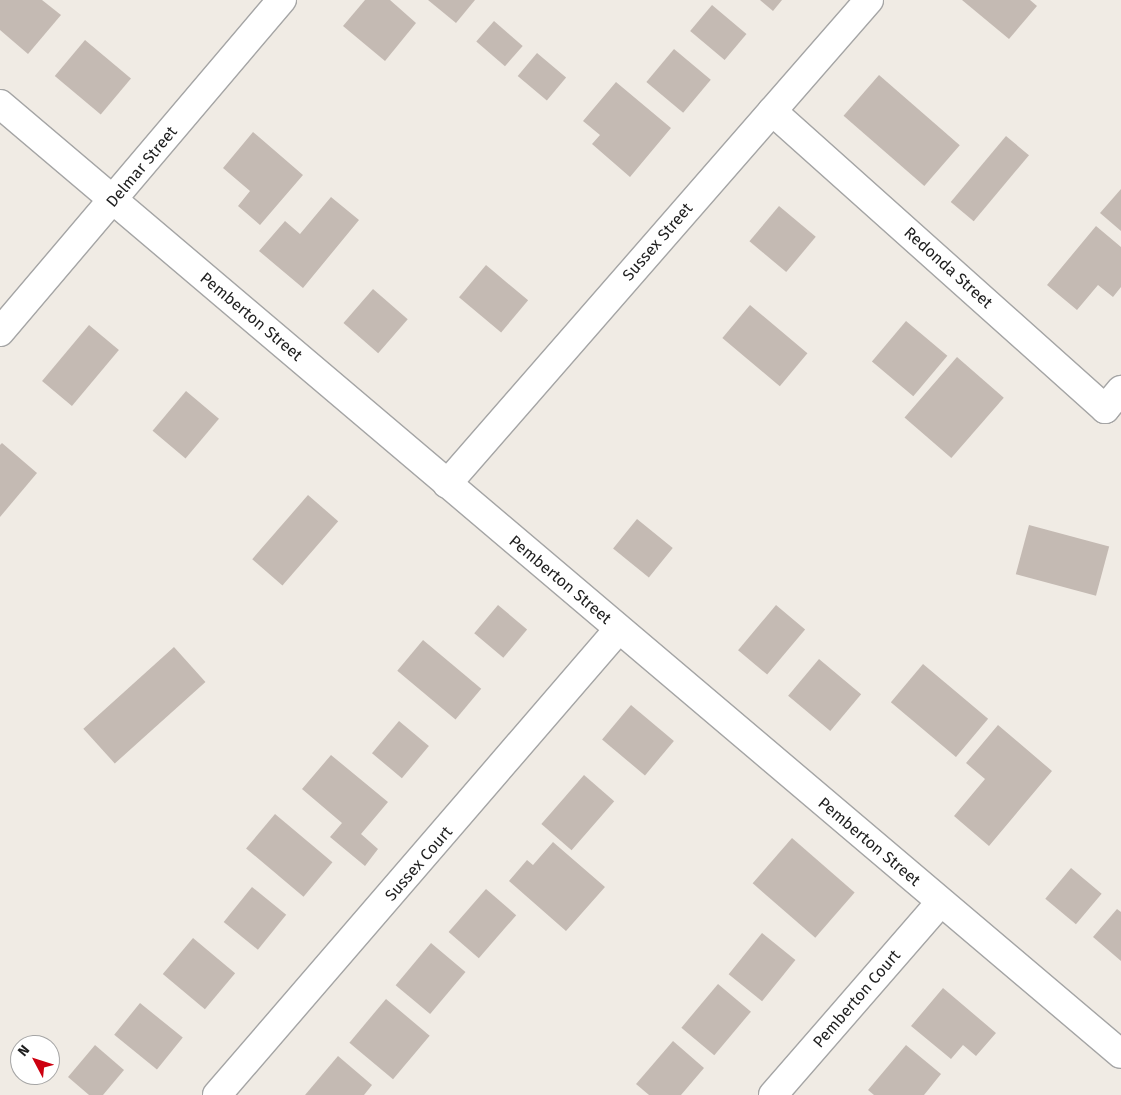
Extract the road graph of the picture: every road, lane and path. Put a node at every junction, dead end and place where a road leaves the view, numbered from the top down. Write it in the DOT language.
graph roads {
  1 [pos="282,0"];
  2 [pos="869,0"];
  3 [pos="0,104"];
  4 [pos="772,111"];
  5 [pos="114,201"];
  6 [pos="0,332"];
  7 [pos="1121,390"];
  8 [pos="447,484"];
  9 [pos="618,630"];
  10 [pos="940,902"];
  11 [pos="1121,1054"];
  12 [pos="217,1095"];
  13 [pos="773,1095"];
  1 -- 5 [label="street, Delmar Street"];
  2 -- 4 [label="street, Sussex Street"];
  3 -- 5 [label="street, Pemberton Street"];
  4 -- 7 [label="street, Redonda Street"];
  4 -- 8 [label="street, Sussex Street"];
  5 -- 6 [label="street, Delmar Street"];
  5 -- 8 [label="street, Pemberton Street"];
  8 -- 9 [label="street, Pemberton Street"];
  9 -- 10 [label="street, Pemberton Street"];
  9 -- 12 [label="street, Sussex Court"];
  10 -- 11 [label="street, Pemberton Street"];
  10 -- 13 [label="street, Pemberton Court"];
}
